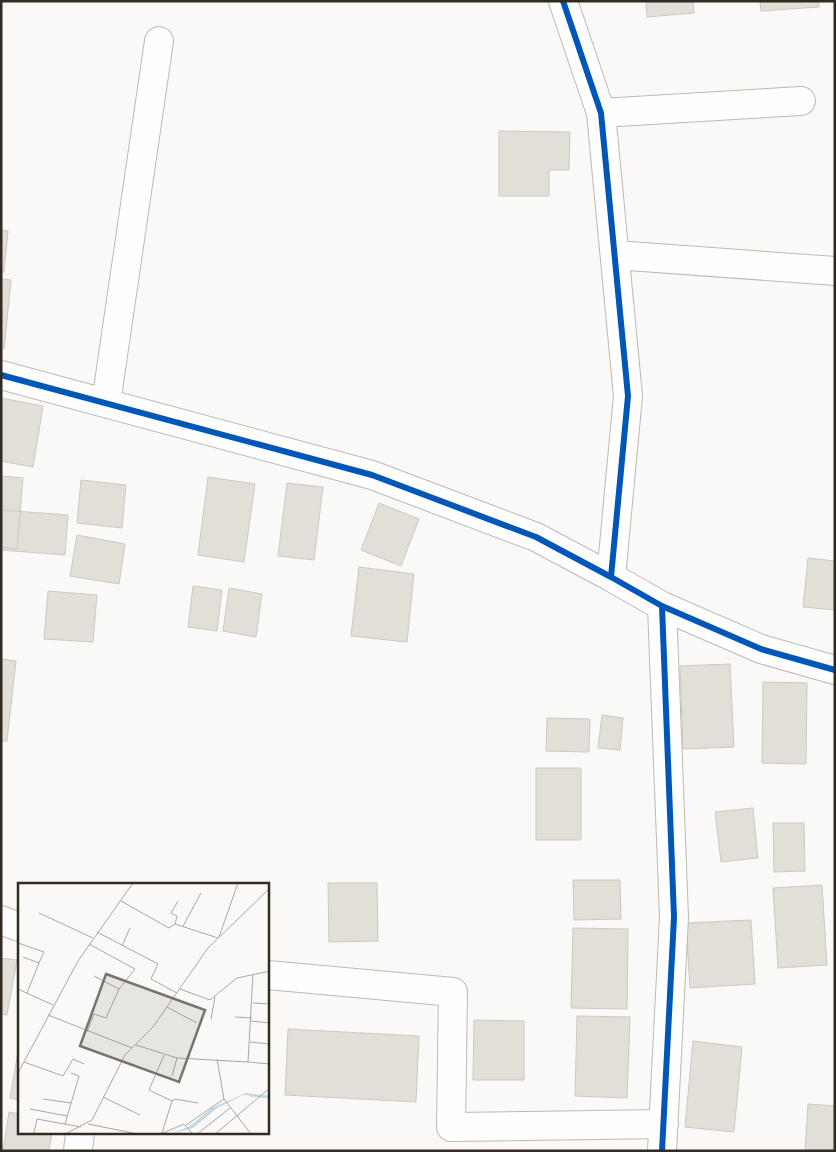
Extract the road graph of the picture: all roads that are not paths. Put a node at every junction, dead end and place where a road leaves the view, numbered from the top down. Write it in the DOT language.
graph roads {
  1 [pos="563,1"];
  2 [pos="160,41"];
  3 [pos="801,101"];
  4 [pos="601,113"];
  5 [pos="615,255"];
  6 [pos="835,271"];
  7 [pos="1,375"];
  8 [pos="106,403"];
  9 [pos="611,576"];
  10 [pos="662,606"];
  11 [pos="835,670"];
  12 [pos="1,920"];
  13 [pos="18,927"];
  14 [pos="269,975"];
  15 [pos="80,1134"];
  16 [pos="663,1138"];
  17 [pos="78,1151"];
  1 -- 4 [label="street"];
  2 -- 8 [label="street"];
  3 -- 4 [label="street"];
  4 -- 5 [label="street"];
  5 -- 6 [label="street"];
  5 -- 9 [label="street"];
  7 -- 8 [label="street"];
  8 -- 9 [label="street"];
  9 -- 10 [label="street"];
  10 -- 11 [label="street"];
  10 -- 16 [label="street"];
  12 -- 13 [label="street"];
  14 -- 16 [label="street"];
  15 -- 17 [label="street"];
}
